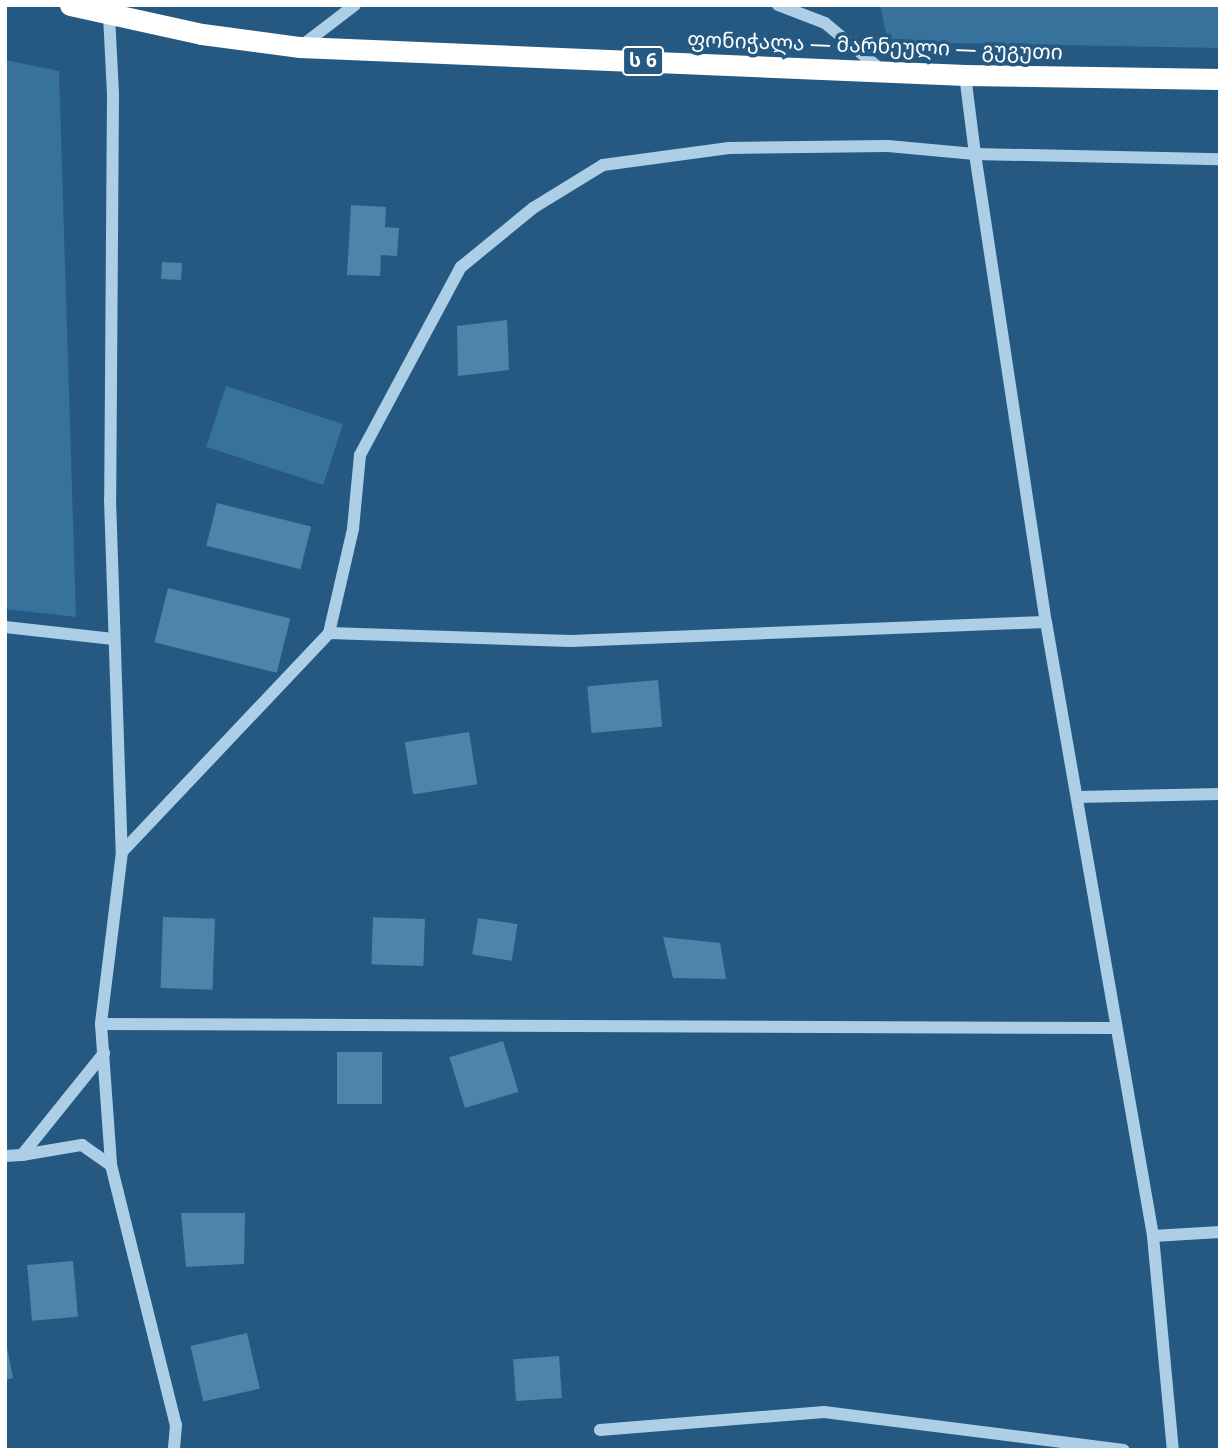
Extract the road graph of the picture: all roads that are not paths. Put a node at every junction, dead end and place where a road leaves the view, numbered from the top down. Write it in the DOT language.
graph roads {
  1 [pos="70,5"];
  2 [pos="355,5"];
  3 [pos="778,5"];
  4 [pos="109,15"];
  5 [pos="300,47"];
  6 [pos="880,69"];
  7 [pos="965,75"];
  8 [pos="1220,79"];
  9 [pos="975,155"];
  10 [pos="1220,159"];
  11 [pos="1046,622"];
  12 [pos="5,627"];
  13 [pos="330,633"];
  14 [pos="113,639"];
  15 [pos="1220,794"];
  16 [pos="1077,797"];
  17 [pos="122,852"];
  18 [pos="101,1024"];
  19 [pos="1116,1028"];
  20 [pos="104,1054"];
  21 [pos="22,1155"];
  22 [pos="5,1156"];
  23 [pos="111,1166"];
  24 [pos="1220,1232"];
  25 [pos="1153,1236"];
  26 [pos="600,1430"];
  27 [pos="174,1450"];
  28 [pos="1124,1450"];
  29 [pos="1173,1450"];
  1 -- 4 [label="highway, ფონიჭალა — მარნეული — გუგუთი / ს 6"];
  2 -- 5 [label="street"];
  3 -- 6 [label="street"];
  4 -- 5 [label="highway, ფონიჭალა — მარნეული — გუგუთი / ს 6"];
  4 -- 14 [label="street"];
  5 -- 6 [label="highway, ფონიჭალა — მარნეული — გუგუთი / ს 6"];
  6 -- 7 [label="highway, ფონიჭალა — მარნეული — გუგუთი / ს 6"];
  7 -- 8 [label="highway, ფონიჭალა — მარნეული — გუგუთი / ს 6"];
  7 -- 9 [label="street"];
  9 -- 10 [label="street"];
  9 -- 11 [label="street"];
  9 -- 13 [label="street"];
  11 -- 13 [label="street"];
  11 -- 16 [label="street"];
  12 -- 14 [label="street"];
  13 -- 17 [label="street"];
  14 -- 17 [label="street"];
  15 -- 16 [label="street"];
  16 -- 19 [label="street"];
  17 -- 18 [label="street"];
  18 -- 19 [label="street"];
  18 -- 20 [label="street"];
  19 -- 25 [label="street"];
  20 -- 21 [label="street"];
  20 -- 23 [label="street"];
  21 -- 22 [label="street"];
  21 -- 23 [label="street"];
  23 -- 27 [label="street"];
  24 -- 25 [label="street"];
  25 -- 29 [label="street"];
  26 -- 28 [label="street"];
}
